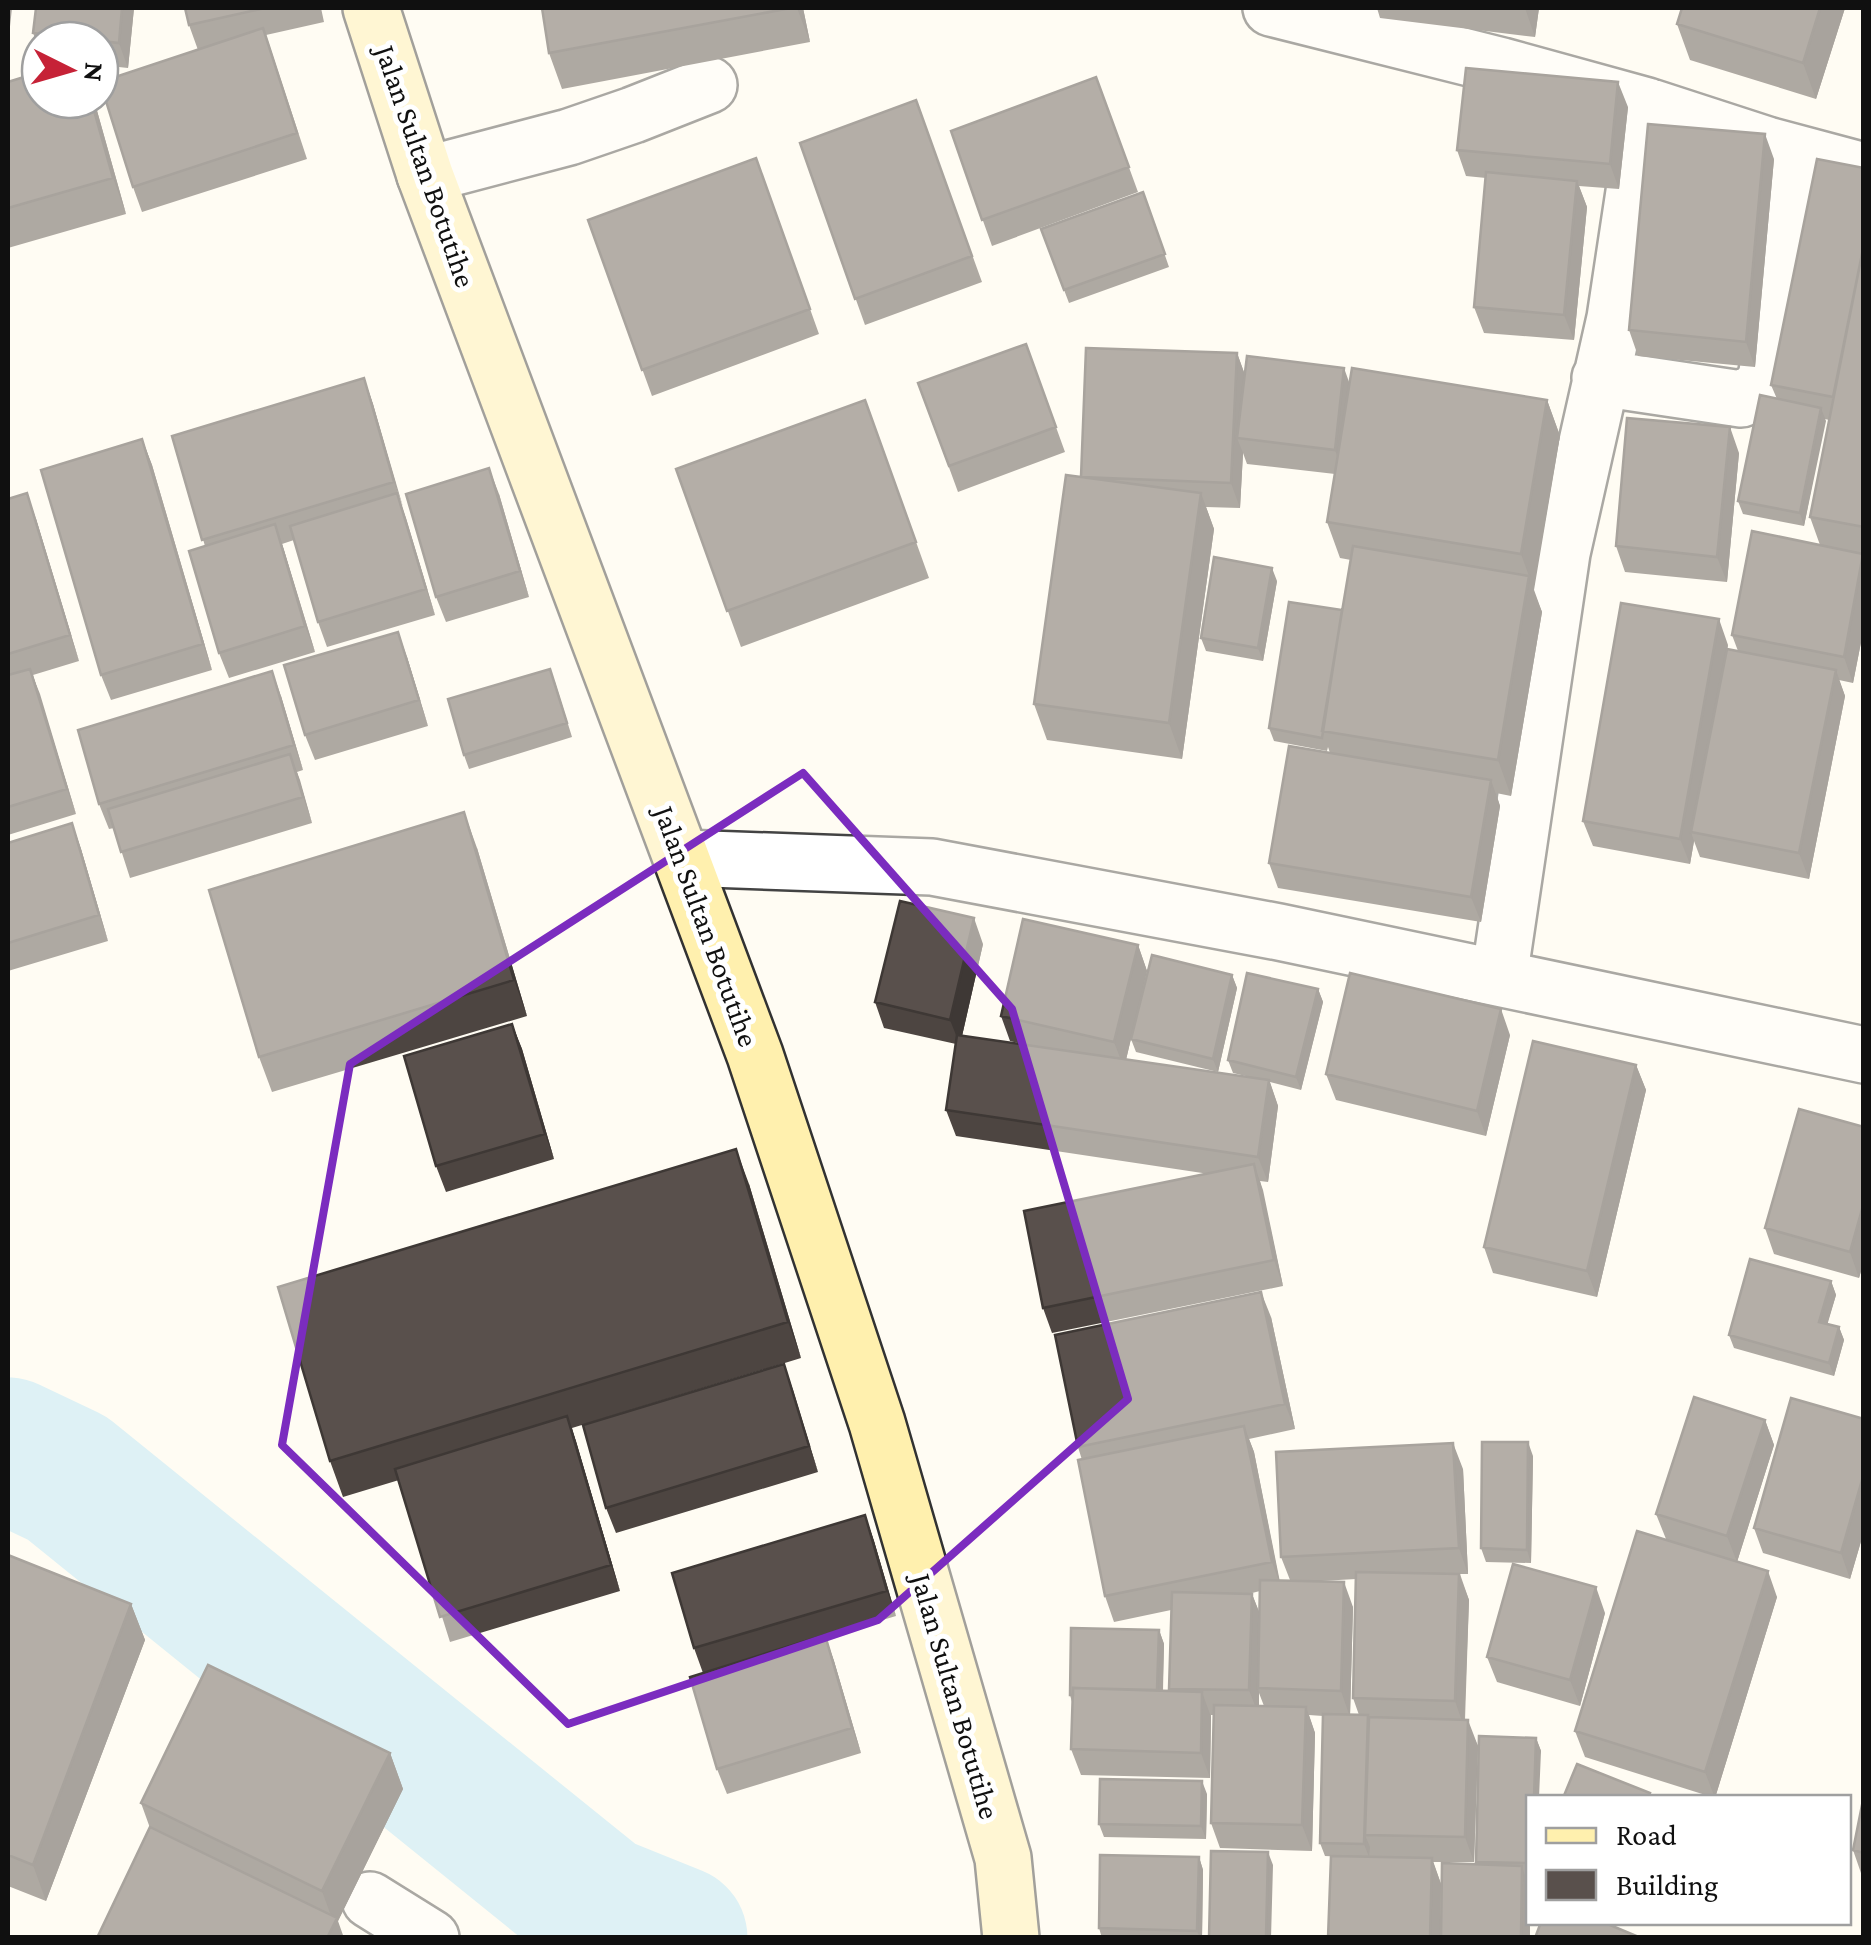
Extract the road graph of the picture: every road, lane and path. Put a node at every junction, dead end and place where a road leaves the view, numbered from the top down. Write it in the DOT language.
graph roads {
  1 [pos="371,8"];
  2 [pos="1271,8"];
  3 [pos="709,85"];
  4 [pos="1647,106"];
  5 [pos="1803,155"];
  6 [pos="1864,171"];
  7 [pos="425,175"];
  8 [pos="1600,378"];
  9 [pos="682,858"];
  10 [pos="1499,978"];
  11 [pos="1864,1055"];
  12 [pos="370,1900"];
  13 [pos="431,1938"];
  14 [pos="1010,1938"];
  1 -- 7 [label="main road, Jalan Sultan Botutihe"];
  2 -- 4 [label="street"];
  3 -- 7 [label="street"];
  4 -- 5 [label="street"];
  4 -- 8 [label="street"];
  5 -- 6 [label="street"];
  5 -- 8 [label="street"];
  7 -- 9 [label="main road, Jalan Sultan Botutihe"];
  8 -- 10 [label="street"];
  9 -- 10 [label="street"];
  9 -- 14 [label="main road, Jalan Sultan Botutihe"];
  10 -- 11 [label="street"];
  12 -- 13 [label="street"];
}
